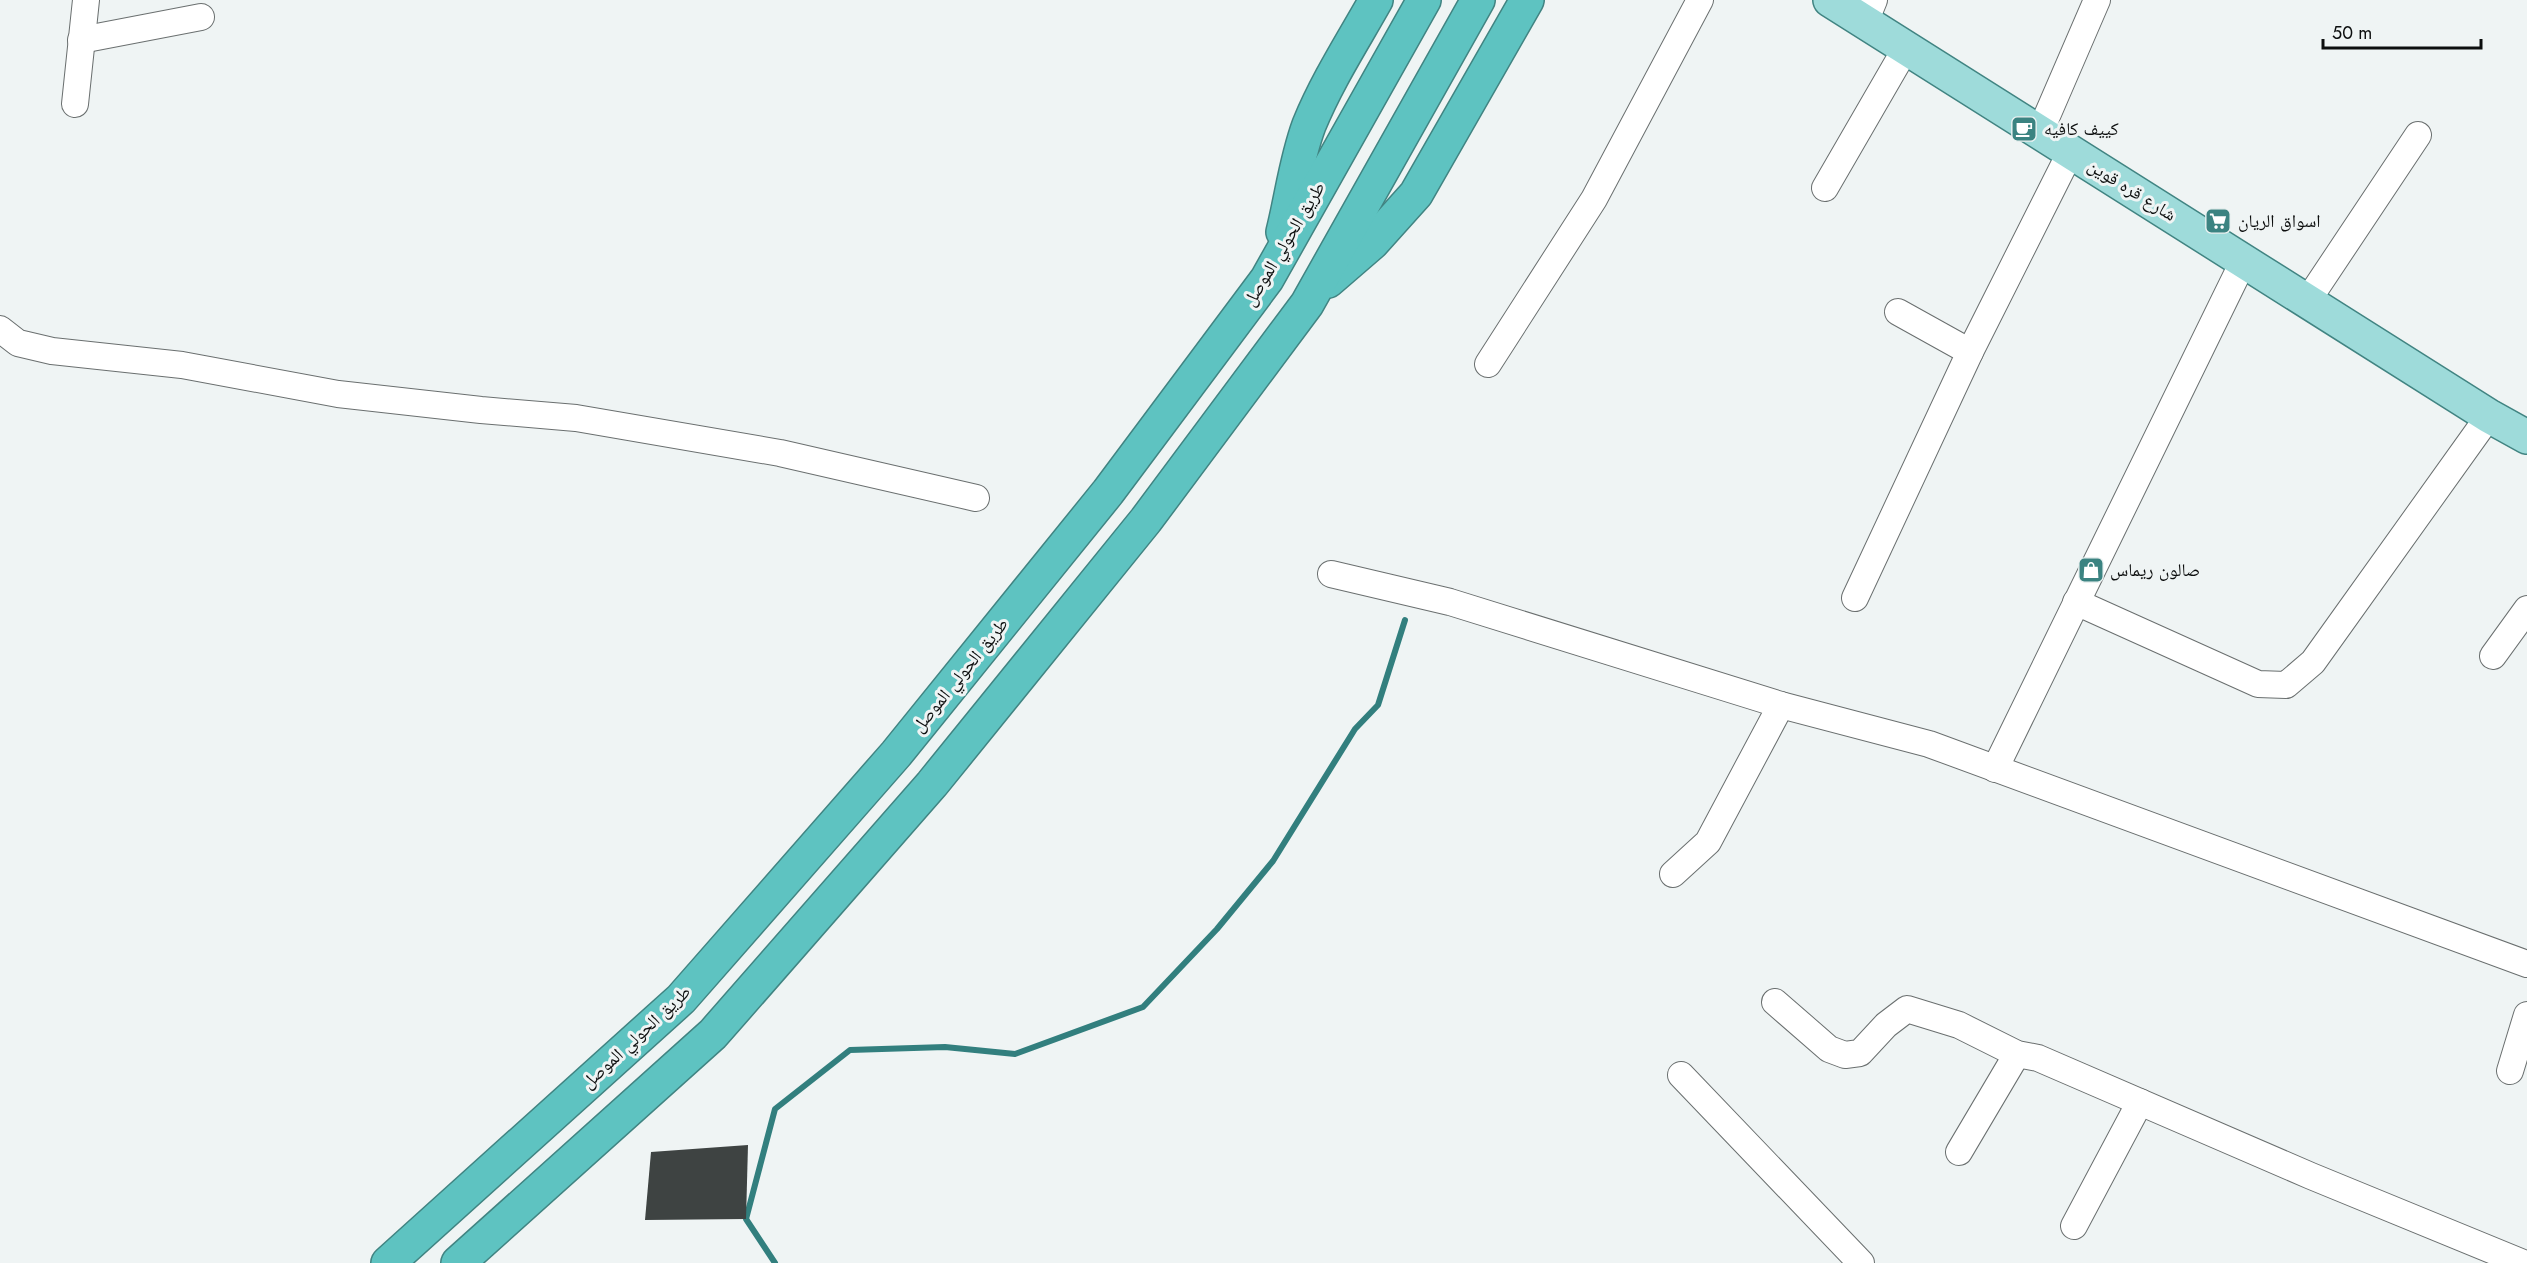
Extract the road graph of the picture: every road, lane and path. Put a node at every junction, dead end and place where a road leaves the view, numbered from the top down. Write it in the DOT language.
graph roads {
  1 [pos="86,0"];
  2 [pos="1376,0"];
  3 [pos="1424,0"];
  4 [pos="1478,0"];
  5 [pos="1527,0"];
  6 [pos="1700,0"];
  7 [pos="1830,0"];
  8 [pos="2097,0"];
  9 [pos="1870,11"];
  10 [pos="201,17"];
  11 [pos="81,40"];
  12 [pos="1906,48"];
  13 [pos="75,104"];
  14 [pos="2040,132"];
  15 [pos="2418,135"];
  16 [pos="2071,151"];
  17 [pos="1825,188"];
  18 [pos="2244,260"];
  19 [pos="1267,279"];
  20 [pos="2308,300"];
  21 [pos="1306,304"];
  22 [pos="1898,312"];
  23 [pos="0,329"];
  24 [pos="1970,352"];
  25 [pos="1488,364"];
  26 [pos="2489,416"];
  27 [pos="2527,437"];
  28 [pos="975,498"];
  29 [pos="1331,574"];
  30 [pos="1856,598"];
  31 [pos="2076,602"];
  32 [pos="2527,609"];
  33 [pos="2493,656"];
  34 [pos="1781,705"];
  35 [pos="1995,769"];
  36 [pos="1673,874"];
  37 [pos="2527,964"];
  38 [pos="1774,1002"];
  39 [pos="2527,1015"];
  40 [pos="2017,1054"];
  41 [pos="2510,1071"];
  42 [pos="1682,1075"];
  43 [pos="2140,1102"];
  44 [pos="1959,1152"];
  45 [pos="2074,1226"];
  46 [pos="388,1263"];
  47 [pos="458,1263"];
  48 [pos="1861,1263"];
  49 [pos="2523,1263"];
  1 -- 11 [label="street"];
  2 -- 19 [label="highway"];
  3 -- 19 [label="highway, طريق الحولي الموصل"];
  4 -- 21 [label="highway"];
  5 -- 21 [label="highway"];
  6 -- 25 [label="street"];
  7 -- 9 [label="main road, شارع قره قوين"];
  8 -- 14 [label="street"];
  9 -- 12 [label="main road, شارع قره قوين"];
  10 -- 11 [label="street"];
  11 -- 13 [label="street"];
  12 -- 14 [label="main road, شارع قره قوين"];
  12 -- 17 [label="street"];
  14 -- 16 [label="main road, شارع قره قوين"];
  15 -- 20 [label="street"];
  16 -- 18 [label="main road, شارع قره قوين"];
  16 -- 24 [label="street"];
  18 -- 20 [label="main road, شارع قره قوين"];
  18 -- 31 [label="street"];
  19 -- 46 [label="highway, طريق الحولي الموصل"];
  20 -- 26 [label="main road, شارع قره قوين"];
  21 -- 47 [label="highway"];
  22 -- 24 [label="street"];
  23 -- 28 [label="street"];
  24 -- 30 [label="street"];
  26 -- 27 [label="main road, شارع قره قوين"];
  26 -- 31 [label="street"];
  29 -- 34 [label="street"];
  31 -- 35 [label="street"];
  32 -- 33 [label="street"];
  34 -- 35 [label="street"];
  34 -- 36 [label="street"];
  35 -- 37 [label="street"];
  38 -- 40 [label="street"];
  39 -- 41 [label="street"];
  40 -- 43 [label="street"];
  40 -- 44 [label="street"];
  42 -- 48 [label="street"];
  43 -- 45 [label="street"];
  43 -- 49 [label="street"];
}
